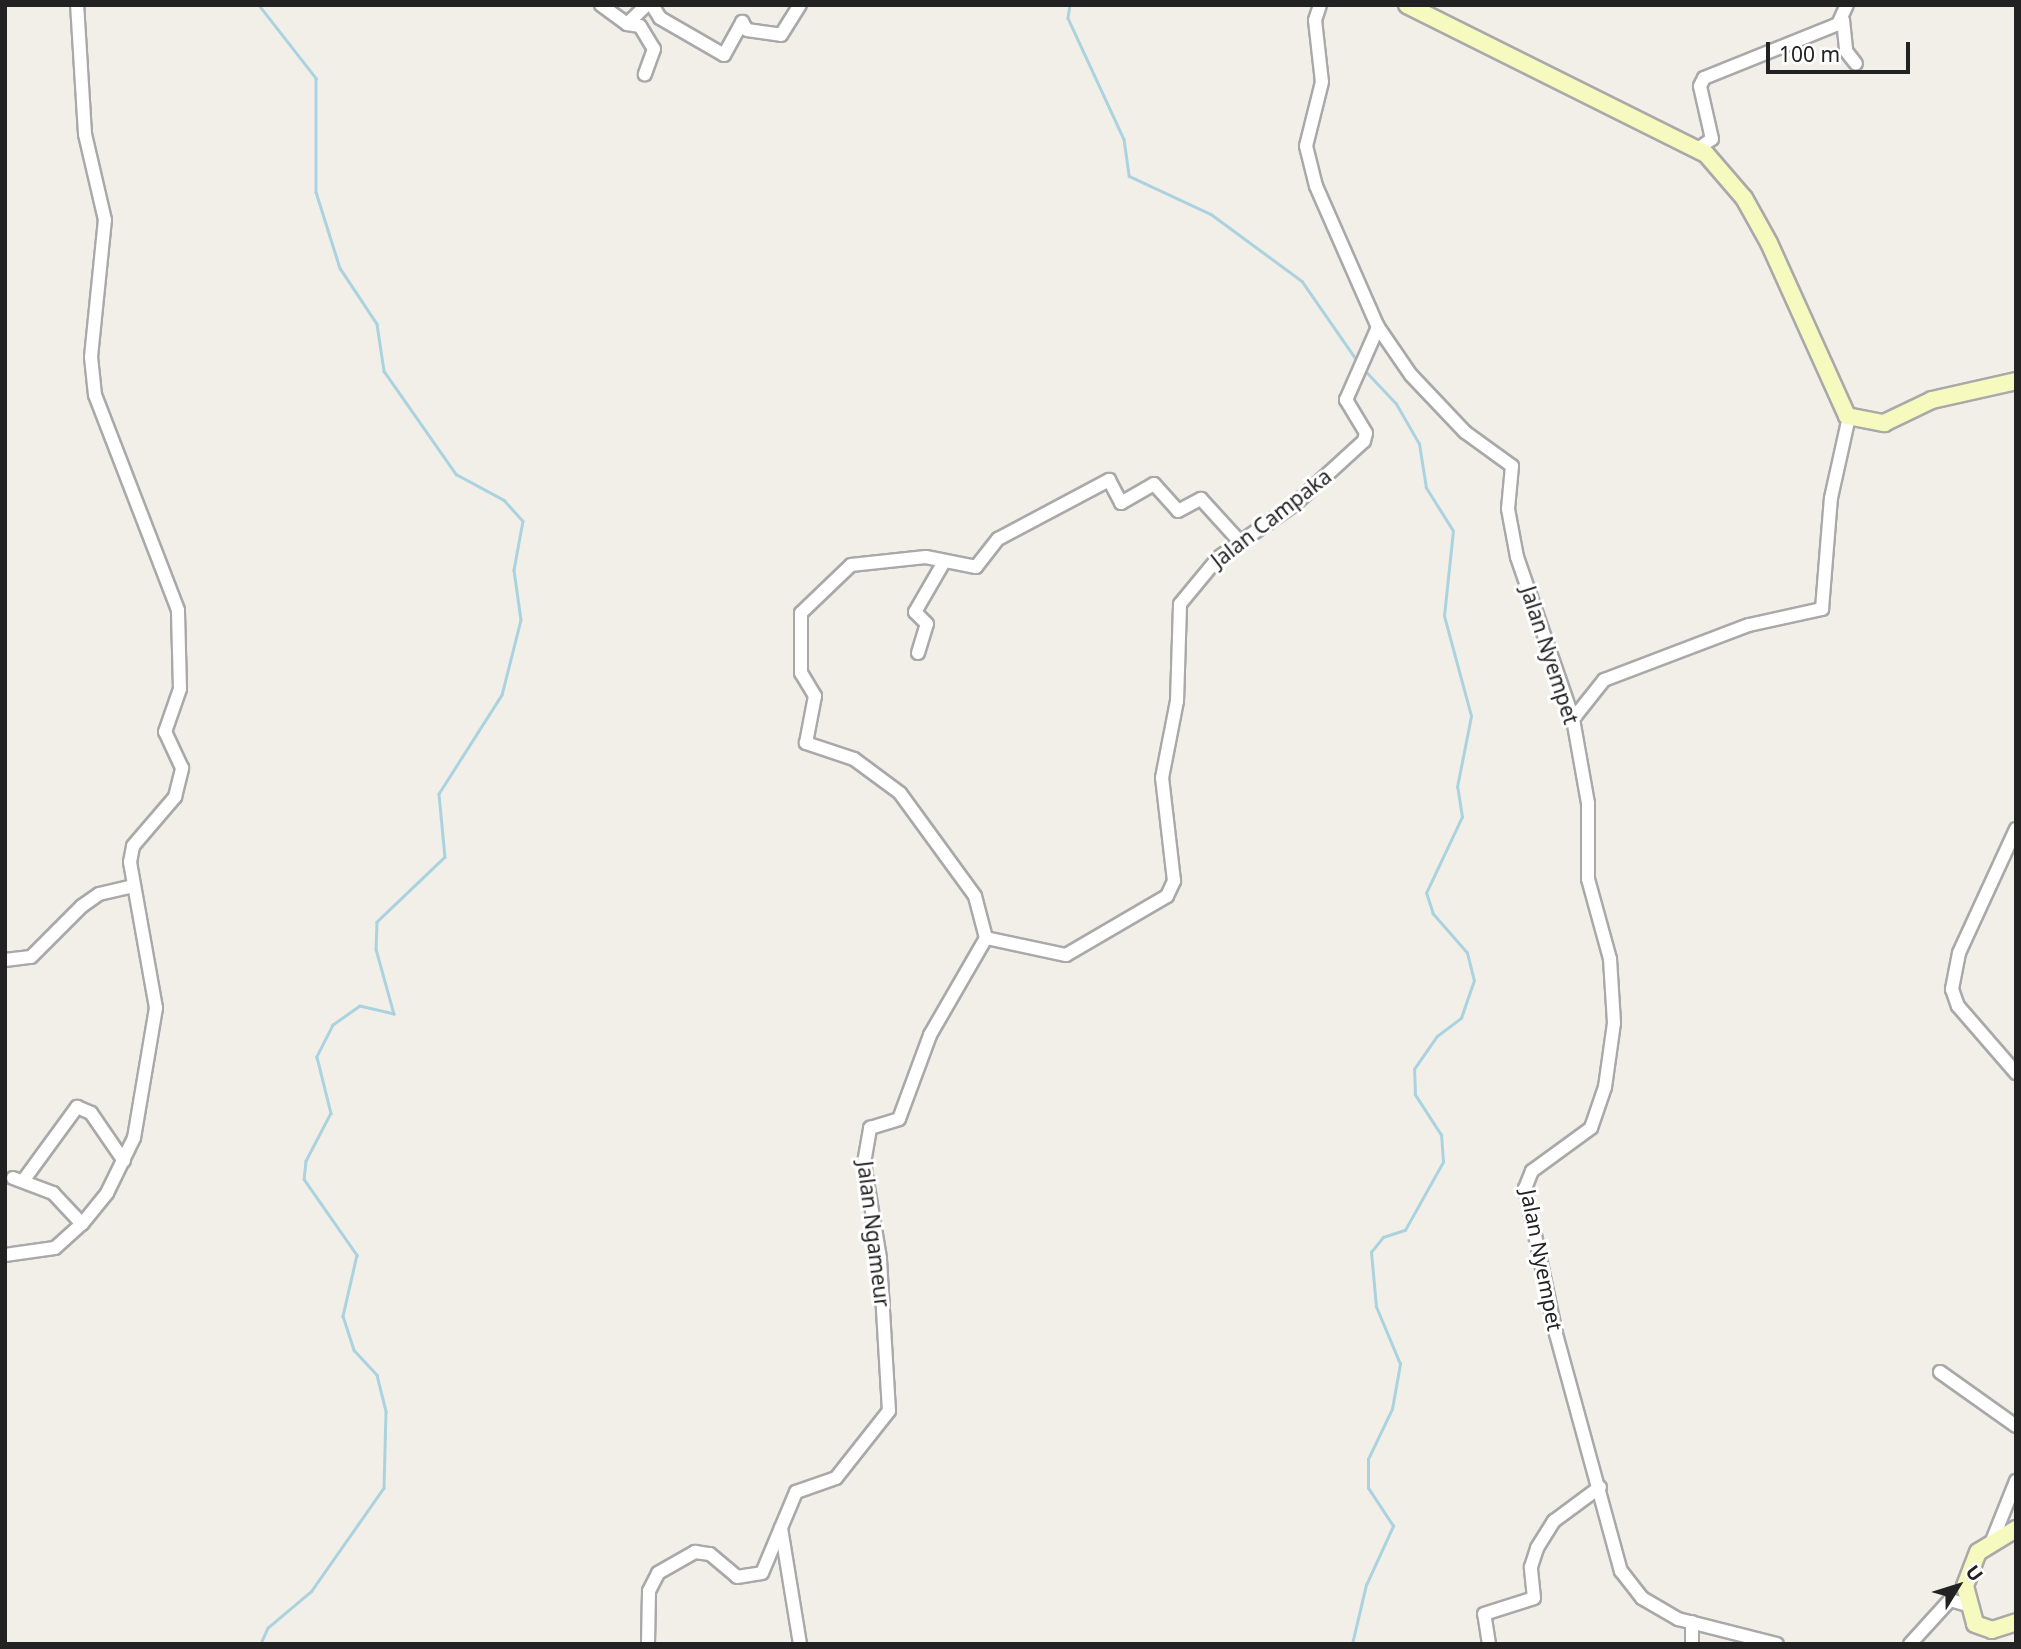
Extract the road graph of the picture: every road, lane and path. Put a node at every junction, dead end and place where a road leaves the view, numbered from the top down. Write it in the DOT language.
graph roads {
  1 [pos="77,5"];
  2 [pos="601,5"];
  3 [pos="647,5"];
  4 [pos="652,5"];
  5 [pos="800,5"];
  6 [pos="1320,5"];
  7 [pos="1407,5"];
  8 [pos="1847,5"];
  9 [pos="1843,20"];
  10 [pos="627,24"];
  11 [pos="1856,64"];
  12 [pos="645,74"];
  13 [pos="1698,149"];
  14 [pos="1378,327"];
  15 [pos="2016,381"];
  16 [pos="1849,417"];
  17 [pos="1241,543"];
  18 [pos="944,562"];
  19 [pos="918,653"];
  20 [pos="1573,719"];
  21 [pos="2016,829"];
  22 [pos="133,887"];
  23 [pos="986,938"];
  24 [pos="5,960"];
  25 [pos="2016,1073"];
  26 [pos="124,1161"];
  27 [pos="82,1224"];
  28 [pos="5,1255"];
  29 [pos="1940,1372"];
  30 [pos="2016,1426"];
  31 [pos="2016,1481"];
  32 [pos="1600,1487"];
  33 [pos="780,1524"];
  34 [pos="2016,1529"];
  35 [pos="1992,1541"];
  36 [pos="1968,1605"];
  37 [pos="1692,1622"];
  38 [pos="2016,1622"];
  39 [pos="648,1644"];
  40 [pos="800,1644"];
  41 [pos="1489,1644"];
  42 [pos="1692,1644"];
  43 [pos="1777,1644"];
  44 [pos="1910,1644"];
  1 -- 22 [label="street"];
  2 -- 10 [label="street"];
  3 -- 10 [label="street"];
  4 -- 5 [label="street"];
  6 -- 14 [label="street, Jalan Nyempet"];
  7 -- 13 [label="street"];
  8 -- 9 [label="street"];
  9 -- 11 [label="street"];
  9 -- 13 [label="street"];
  10 -- 12 [label="street"];
  13 -- 16 [label="street"];
  14 -- 17 [label="street, Jalan Campaka"];
  14 -- 20 [label="street, Jalan Nyempet"];
  15 -- 16 [label="street"];
  16 -- 20 [label="street"];
  17 -- 18 [label="street"];
  17 -- 23 [label="street, Jalan Campaka"];
  18 -- 19 [label="street"];
  18 -- 23 [label="street"];
  20 -- 32 [label="street, Jalan Nyempet"];
  21 -- 25 [label="street"];
  22 -- 24 [label="street"];
  22 -- 26 [label="street"];
  23 -- 33 [label="street, Jalan Ngameur"];
  26 -- 27 [label="street"];
  26 -- 27 [label="street"];
  27 -- 28 [label="street"];
  29 -- 30 [label="street"];
  31 -- 35 [label="street"];
  32 -- 37 [label="street, Jalan Nyempet"];
  32 -- 41 [label="street"];
  33 -- 39 [label="street"];
  33 -- 40 [label="street"];
  34 -- 35 [label="street"];
  35 -- 36 [label="street"];
  36 -- 38 [label="street"];
  36 -- 44 [label="street"];
  37 -- 42 [label="street"];
  37 -- 43 [label="street, Jalan Nyempet"];
}
